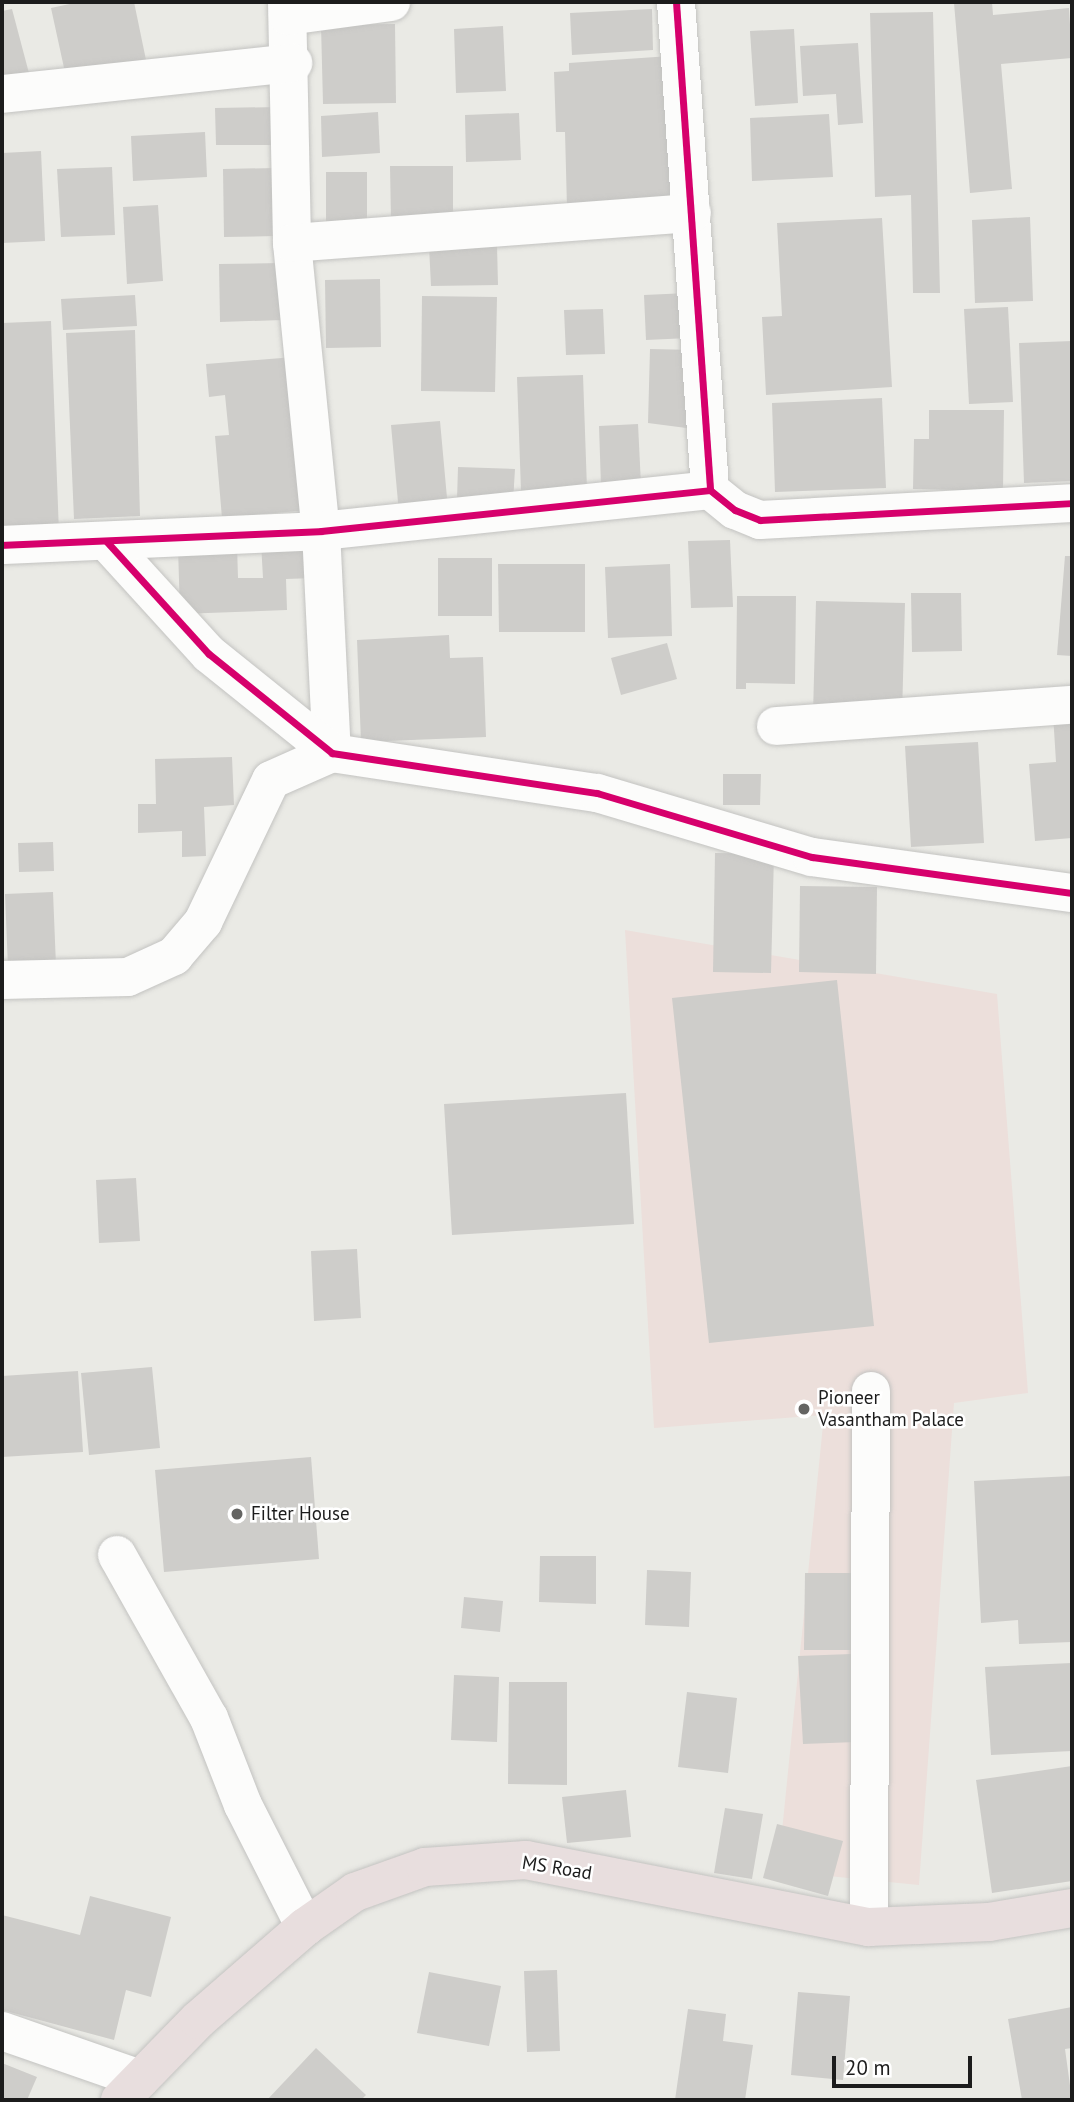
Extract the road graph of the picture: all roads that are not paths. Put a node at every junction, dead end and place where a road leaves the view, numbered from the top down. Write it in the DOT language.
graph roads {
  1 [pos="391,2"];
  2 [pos="676,2"];
  3 [pos="288,9"];
  4 [pos="293,64"];
  5 [pos="2,94"];
  6 [pos="692,213"];
  7 [pos="292,243"];
  8 [pos="710,490"];
  9 [pos="1072,503"];
  10 [pos="321,531"];
  11 [pos="107,541"];
  12 [pos="2,545"];
  13 [pos="1072,705"];
  14 [pos="776,726"];
  15 [pos="332,753"];
  16 [pos="1072,893"];
  17 [pos="2,980"];
  18 [pos="871,1391"];
  19 [pos="117,1555"];
  20 [pos="1072,1908"];
  21 [pos="305,1927"];
  22 [pos="869,1927"];
  23 [pos="2,2031"];
  24 [pos="130,2090"];
  1 -- 3 [label="street"];
  2 -- 6 [label="street"];
  3 -- 4 [label="street"];
  4 -- 5 [label="street"];
  4 -- 7 [label="street"];
  6 -- 7 [label="street"];
  6 -- 8 [label="street"];
  7 -- 10 [label="street"];
  8 -- 9 [label="street"];
  8 -- 10 [label="street"];
  10 -- 11 [label="street"];
  10 -- 15 [label="street"];
  11 -- 12 [label="street"];
  11 -- 15 [label="street"];
  13 -- 14 [label="street"];
  15 -- 16 [label="street"];
  15 -- 17 [label="street"];
  18 -- 22 [label="street"];
  19 -- 21 [label="street"];
  20 -- 22 [label="highway, MS Road"];
  21 -- 22 [label="highway, MS Road"];
  21 -- 24 [label="highway, MS Road"];
  23 -- 24 [label="street"];
}
